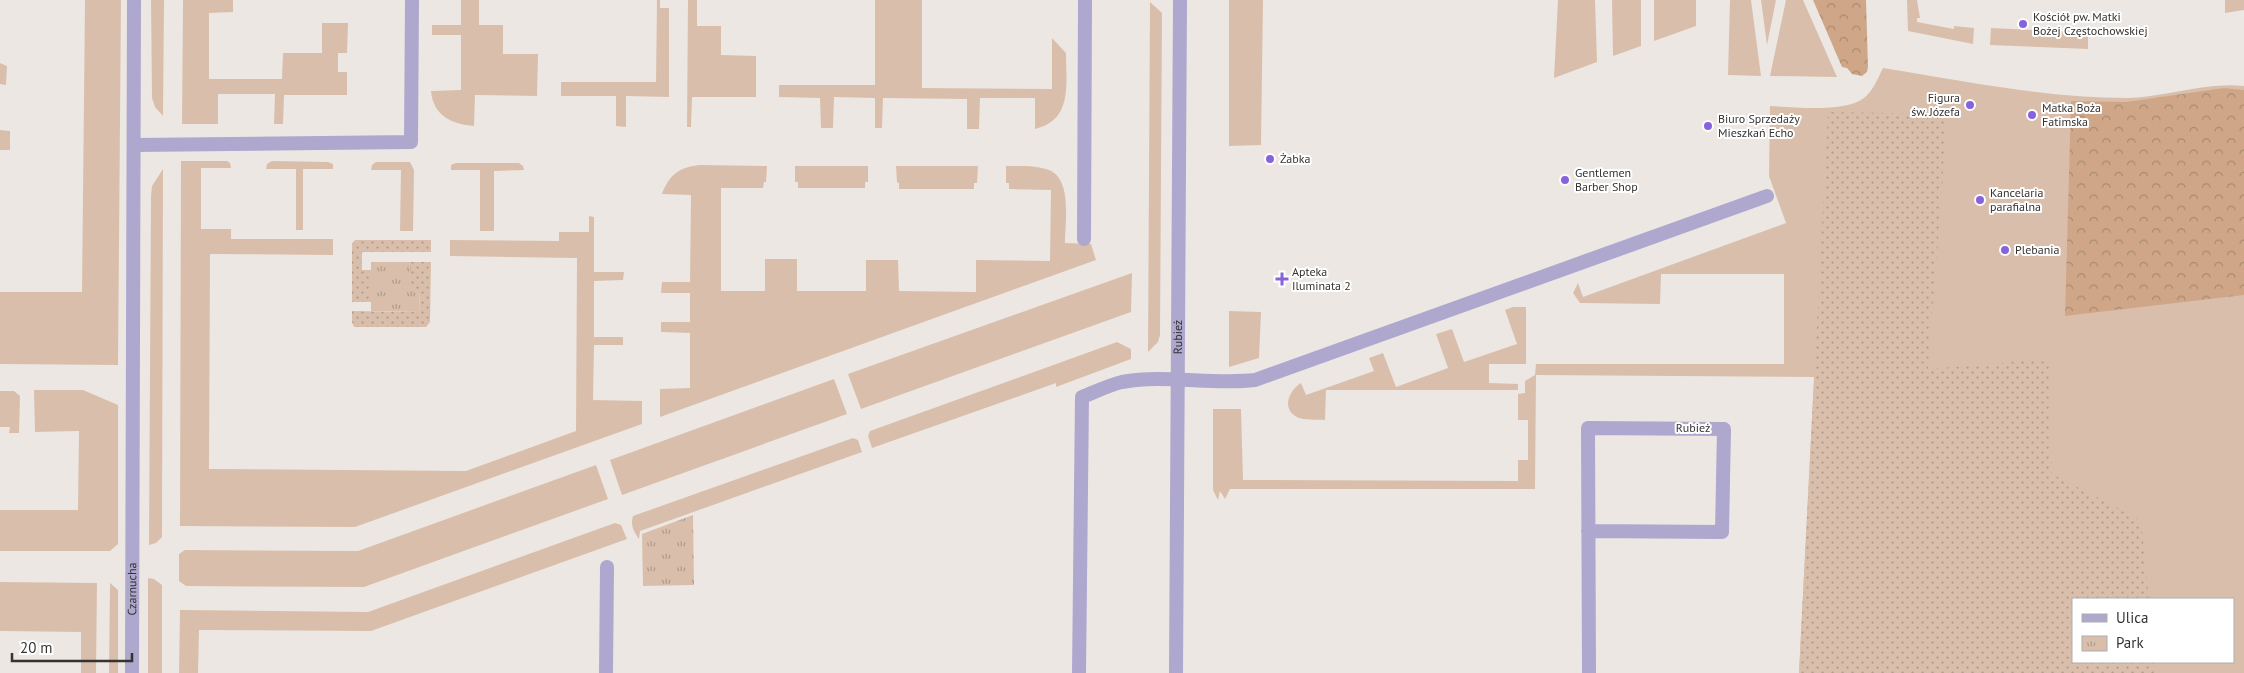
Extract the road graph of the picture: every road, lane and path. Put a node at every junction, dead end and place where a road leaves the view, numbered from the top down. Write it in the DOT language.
graph roads {
  1 [pos="134,0"];
  2 [pos="412,0"];
  3 [pos="1085,0"];
  4 [pos="1180,0"];
  5 [pos="135,145"];
  6 [pos="1767,196"];
  7 [pos="1084,238"];
  8 [pos="1178,380"];
  9 [pos="1588,531"];
  10 [pos="607,567"];
  11 [pos="132,673"];
  12 [pos="606,673"];
  13 [pos="1079,673"];
  14 [pos="1176,673"];
  15 [pos="1589,673"];
  1 -- 5 [label="street, Czarnucha"];
  2 -- 5 [label="street"];
  3 -- 7 [label="street"];
  4 -- 8 [label="street, Rubież"];
  5 -- 11 [label="street, Czarnucha"];
  6 -- 8 [label="street"];
  8 -- 13 [label="street"];
  8 -- 14 [label="street, Rubież"];
  9 -- 9 [label="street, Rubież"];
  9 -- 15 [label="street, Rubież"];
  10 -- 12 [label="street"];
}
